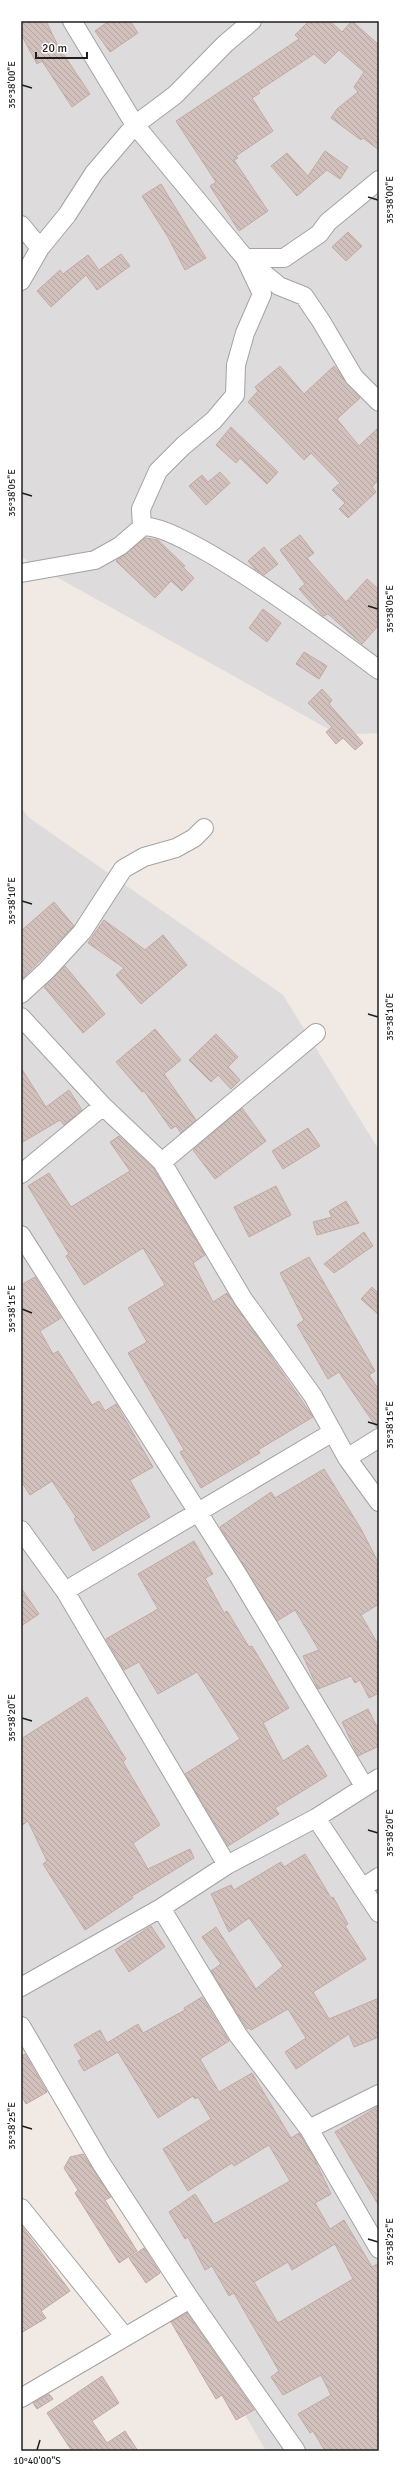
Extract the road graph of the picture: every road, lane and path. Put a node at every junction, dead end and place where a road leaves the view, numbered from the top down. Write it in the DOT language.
graph roads {
  1 [pos="72,21"];
  2 [pos="252,21"];
  3 [pos="135,125"];
  4 [pos="379,180"];
  5 [pos="21,225"];
  6 [pos="40,248"];
  7 [pos="245,258"];
  8 [pos="21,281"];
  9 [pos="379,402"];
  10 [pos="142,527"];
  11 [pos="21,573"];
  12 [pos="379,670"];
  13 [pos="204,828"];
  14 [pos="21,994"];
  15 [pos="21,1017"];
  16 [pos="316,1033"];
  17 [pos="103,1106"];
  18 [pos="162,1162"];
  19 [pos="21,1174"];
  20 [pos="21,1235"];
  21 [pos="333,1432"];
  22 [pos="379,1438"];
  23 [pos="347,1458"];
  24 [pos="379,1502"];
  25 [pos="199,1513"];
  26 [pos="21,1530"];
  27 [pos="65,1591"];
  28 [pos="372,1782"];
  29 [pos="316,1818"];
  30 [pos="227,1865"];
  31 [pos="379,1877"];
  32 [pos="362,1888"];
  33 [pos="161,1908"];
  34 [pos="379,1913"];
  35 [pos="21,1987"];
  36 [pos="21,2026"];
  37 [pos="379,2094"];
  38 [pos="309,2129"];
  39 [pos="21,2208"];
  40 [pos="379,2249"];
  41 [pos="190,2299"];
  42 [pos="125,2337"];
  43 [pos="21,2398"];
  44 [pos="296,2451"];
  1 -- 3 [label="street"];
  2 -- 3 [label="street"];
  3 -- 6 [label="street"];
  3 -- 7 [label="street"];
  4 -- 7 [label="street"];
  5 -- 6 [label="street"];
  6 -- 8 [label="street"];
  7 -- 9 [label="street"];
  7 -- 10 [label="street"];
  10 -- 11 [label="street"];
  10 -- 12 [label="street"];
  13 -- 14 [label="street"];
  15 -- 17 [label="street"];
  16 -- 18 [label="street"];
  17 -- 18 [label="street"];
  17 -- 19 [label="street"];
  18 -- 21 [label="street"];
  20 -- 25 [label="street"];
  21 -- 23 [label="street"];
  21 -- 25 [label="street"];
  22 -- 23 [label="street"];
  23 -- 24 [label="street"];
  25 -- 27 [label="street"];
  25 -- 28 [label="street"];
  26 -- 27 [label="street"];
  27 -- 30 [label="street"];
  28 -- 29 [label="street"];
  29 -- 30 [label="street"];
  29 -- 32 [label="street"];
  30 -- 33 [label="street"];
  31 -- 32 [label="street"];
  32 -- 34 [label="street"];
  33 -- 35 [label="street"];
  33 -- 38 [label="street"];
  36 -- 41 [label="street"];
  37 -- 38 [label="street"];
  38 -- 40 [label="street"];
  39 -- 42 [label="street"];
  41 -- 42 [label="street"];
  41 -- 44 [label="street"];
  42 -- 43 [label="street"];
}
